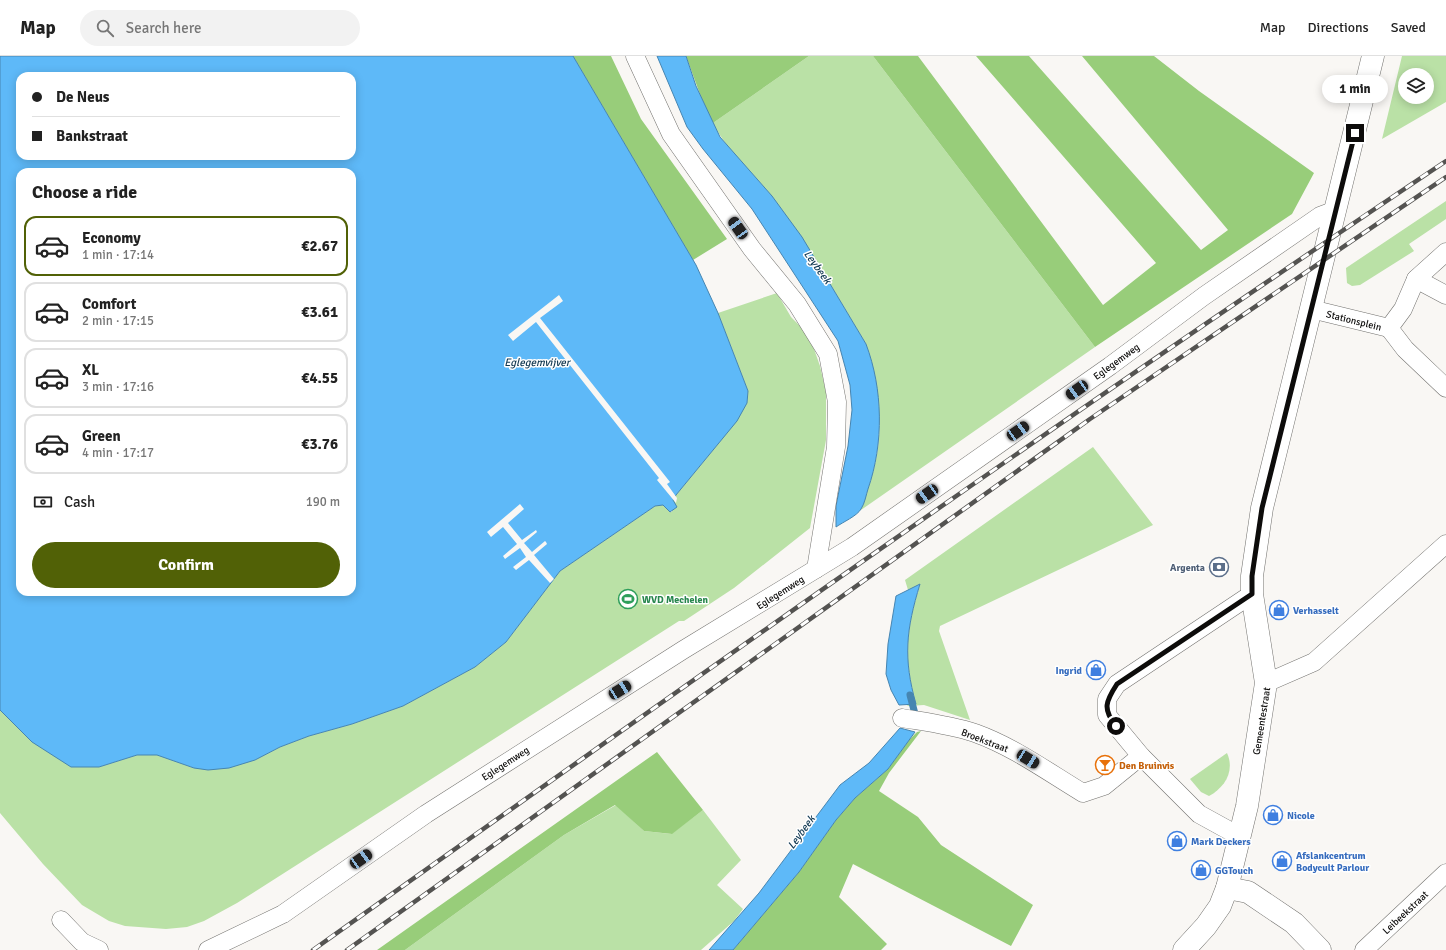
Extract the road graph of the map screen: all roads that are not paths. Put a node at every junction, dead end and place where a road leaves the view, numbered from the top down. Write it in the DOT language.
graph roads {
  1 [pos="635,56"];
  2 [pos="1373,56"];
  3 [pos="1336,210"];
  4 [pos="1446,252"];
  5 [pos="1416,279"];
  6 [pos="1446,295"];
  7 [pos="1311,309"];
  8 [pos="1389,328"];
  9 [pos="1446,388"];
  10 [pos="1446,544"];
  11 [pos="816,569"];
  12 [pos="1252,594"];
  13 [pos="1266,683"];
  14 [pos="902,718"];
  15 [pos="1141,756"];
  16 [pos="1240,836"];
  17 [pos="1446,873"];
  18 [pos="1227,888"];
  19 [pos="61,920"];
  20 [pos="99,950"];
  21 [pos="208,950"];
  22 [pos="1184,950"];
  23 [pos="1320,950"];
  24 [pos="1364,950"];
  1 -- 11 [label="street"];
  2 -- 3 [label="street"];
  3 -- 7 [label="street"];
  3 -- 11 [label="street, Eglegemweg"];
  4 -- 5 [label="street, Stationsplein"];
  5 -- 6 [label="street"];
  5 -- 8 [label="street, Stationsplein"];
  7 -- 8 [label="street, Stationsplein"];
  7 -- 12 [label="street"];
  8 -- 9 [label="street"];
  10 -- 13 [label="street, Gemeentestraat"];
  11 -- 21 [label="street, Eglegemweg"];
  12 -- 13 [label="street"];
  12 -- 15 [label="street"];
  13 -- 16 [label="street, Gemeentestraat"];
  14 -- 15 [label="street, Broekstraat"];
  15 -- 16 [label="street"];
  16 -- 18 [label="street, Gemeentestraat"];
  17 -- 24 [label="street, Leibeekstraat"];
  18 -- 22 [label="street, Gemeentestraat"];
  18 -- 23 [label="street"];
  19 -- 20 [label="street"];
}
